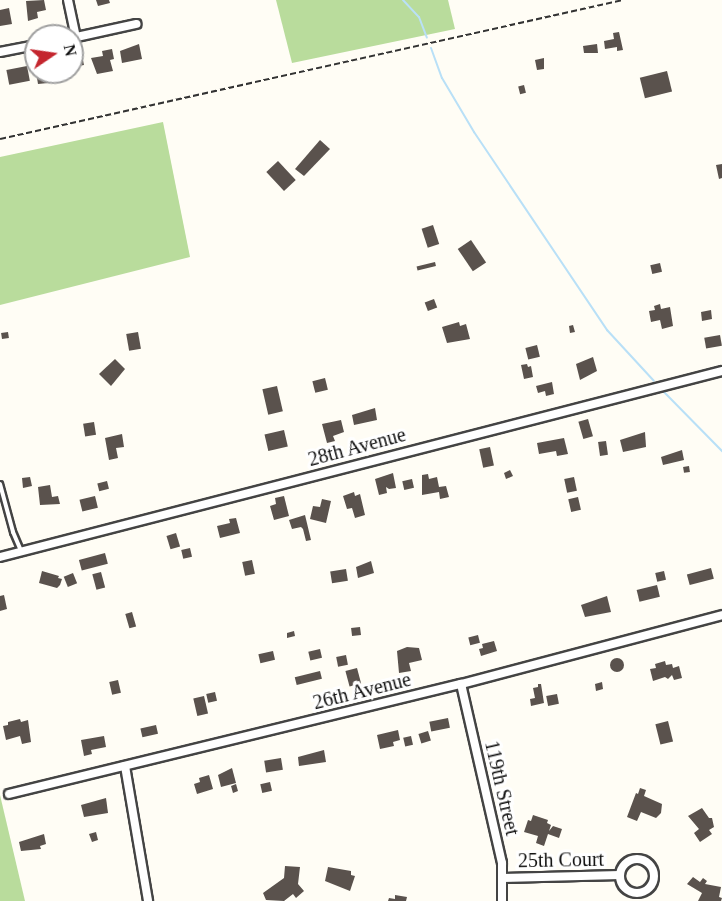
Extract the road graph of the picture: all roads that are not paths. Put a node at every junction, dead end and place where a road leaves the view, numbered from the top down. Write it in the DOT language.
graph roads {
  1 [pos="68,0"];
  2 [pos="72,24"];
  3 [pos="136,24"];
  4 [pos="84,35"];
  5 [pos="24,47"];
  6 [pos="0,52"];
  7 [pos="722,370"];
  8 [pos="0,484"];
  9 [pos="21,552"];
  10 [pos="0,557"];
  11 [pos="722,615"];
  12 [pos="461,684"];
  13 [pos="125,766"];
  14 [pos="9,794"];
  15 [pos="620,875"];
  16 [pos="503,878"];
  17 [pos="148,901"];
  18 [pos="502,901"];
  1 -- 2 [label="street"];
  3 -- 4 [label="street"];
  5 -- 6 [label="street"];
  7 -- 9 [label="street, 28th Avenue"];
  8 -- 9 [label="lane"];
  9 -- 10 [label="street, 28th Avenue"];
  11 -- 12 [label="street, 26th Avenue"];
  12 -- 13 [label="street, 26th Avenue"];
  12 -- 16 [label="street, 119th Street"];
  13 -- 14 [label="street, 26th Avenue"];
  13 -- 17 [label="street"];
  15 -- 15 [label="street, 25th Court"];
  15 -- 16 [label="street, 25th Court"];
  16 -- 18 [label="street, 119th Street"];
}
